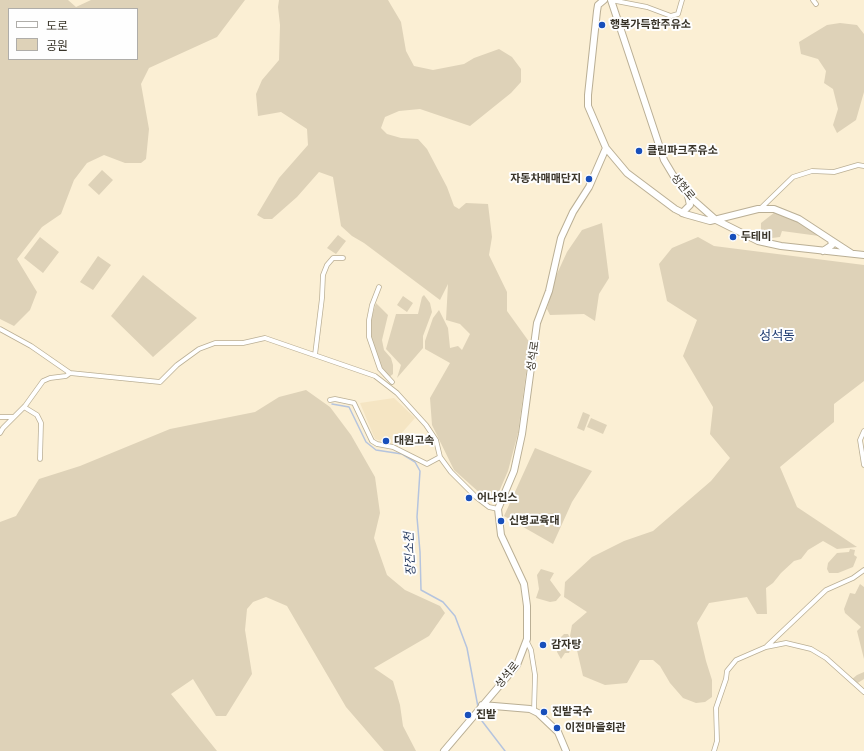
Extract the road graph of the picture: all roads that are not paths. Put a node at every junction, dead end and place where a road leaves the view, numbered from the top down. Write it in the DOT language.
graph roads {
  1 [pos="604,0"];
  2 [pos="611,0"];
  3 [pos="682,0"];
  4 [pos="598,2"];
  5 [pos="606,148"];
  6 [pos="864,166"];
  7 [pos="686,192"];
  8 [pos="760,209"];
  9 [pos="682,213"];
  10 [pos="716,220"];
  11 [pos="831,240"];
  12 [pos="822,251"];
  13 [pos="855,254"];
  14 [pos="864,255"];
  15 [pos="343,258"];
  16 [pos="379,287"];
  17 [pos="0,328"];
  18 [pos="315,355"];
  19 [pos="70,373"];
  20 [pos="392,382"];
  21 [pos="330,400"];
  22 [pos="24,407"];
  23 [pos="0,417"];
  24 [pos="14,417"];
  25 [pos="864,431"];
  26 [pos="0,433"];
  27 [pos="440,457"];
  28 [pos="40,459"];
  29 [pos="864,465"];
  30 [pos="498,509"];
  31 [pos="864,570"];
  32 [pos="527,642"];
  33 [pos="766,647"];
  34 [pos="864,692"];
  35 [pos="481,706"];
  36 [pos="534,711"];
  37 [pos="444,751"];
  38 [pos="566,751"];
  39 [pos="714,751"];
  1 -- 4 [label="street"];
  2 -- 3 [label="street"];
  2 -- 7 [label="street, 성현로"];
  4 -- 5 [label="street"];
  5 -- 9 [label="street"];
  5 -- 30 [label="street, 성석로"];
  6 -- 8 [label="street"];
  7 -- 9 [label="street"];
  7 -- 10 [label="street, 성현로"];
  8 -- 10 [label="street"];
  8 -- 11 [label="street"];
  9 -- 10 [label="street"];
  10 -- 12 [label="street, 성현로"];
  11 -- 12 [label="street"];
  11 -- 13 [label="street"];
  12 -- 13 [label="street, 성현로"];
  13 -- 14 [label="street, 성현로"];
  15 -- 18 [label="street"];
  16 -- 20 [label="street"];
  17 -- 19 [label="street"];
  18 -- 19 [label="street"];
  18 -- 27 [label="street"];
  19 -- 22 [label="street"];
  21 -- 27 [label="street"];
  22 -- 24 [label="street"];
  22 -- 28 [label="street"];
  23 -- 24 [label="street"];
  24 -- 26 [label="street"];
  25 -- 29 [label="street"];
  27 -- 30 [label="street"];
  30 -- 32 [label="street, 성석로"];
  31 -- 33 [label="street"];
  32 -- 35 [label="street, 성석로"];
  32 -- 36 [label="street"];
  33 -- 34 [label="street"];
  33 -- 39 [label="street"];
  35 -- 36 [label="street"];
  35 -- 37 [label="street, 성석로"];
  36 -- 38 [label="street"];
}
